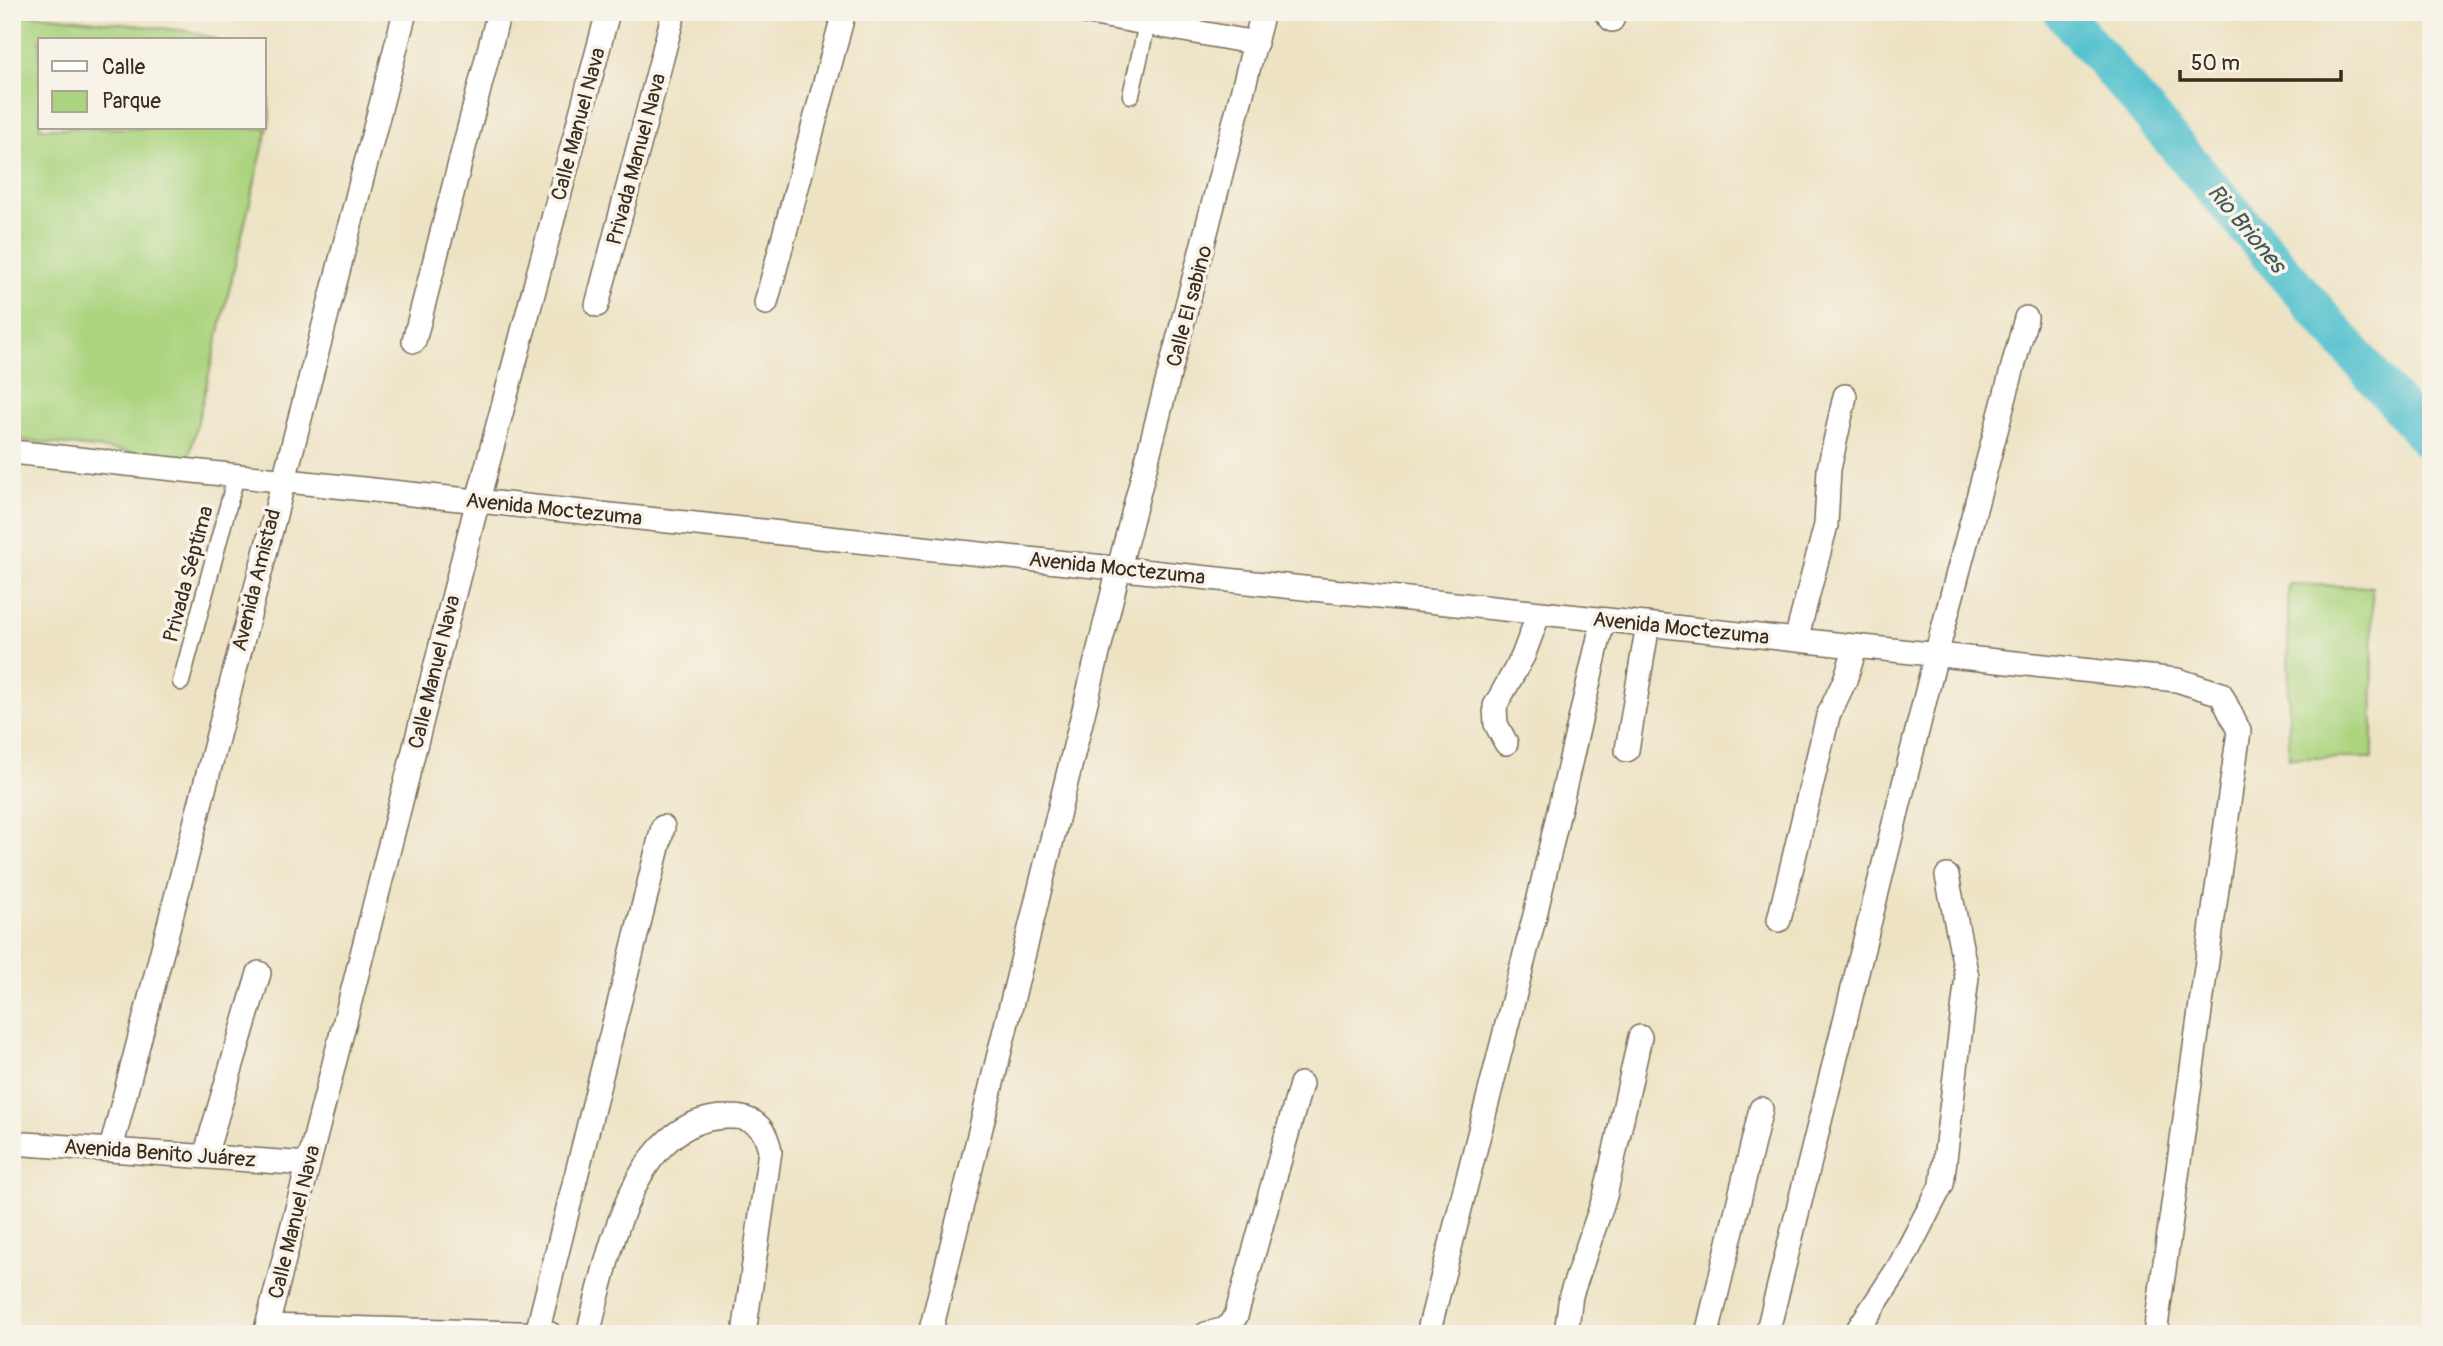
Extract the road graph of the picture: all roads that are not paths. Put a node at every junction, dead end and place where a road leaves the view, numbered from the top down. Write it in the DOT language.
graph roads {
  1 [pos="405,12"];
  2 [pos="499,12"];
  3 [pos="608,12"];
  4 [pos="674,12"];
  5 [pos="845,12"];
  6 [pos="1084,12"];
  7 [pos="1263,12"];
  8 [pos="1148,18"];
  9 [pos="1256,43"];
  10 [pos="1131,95"];
  11 [pos="766,303"];
  12 [pos="597,306"];
  13 [pos="2026,318"];
  14 [pos="414,341"];
  15 [pos="1845,396"];
  16 [pos="12,452"];
  17 [pos="236,476"];
  18 [pos="282,480"];
  19 [pos="478,500"];
  20 [pos="1119,568"];
  21 [pos="1539,613"];
  22 [pos="1603,620"];
  23 [pos="1648,624"];
  24 [pos="1796,640"];
  25 [pos="1856,646"];
  26 [pos="1936,655"];
  27 [pos="181,682"];
  28 [pos="1506,743"];
  29 [pos="1627,750"];
  30 [pos="663,827"];
  31 [pos="1947,876"];
  32 [pos="1779,920"];
  33 [pos="258,973"];
  34 [pos="1640,1037"];
  35 [pos="1301,1084"];
  36 [pos="1761,1109"];
  37 [pos="12,1143"];
  38 [pos="111,1149"];
  39 [pos="205,1156"];
  40 [pos="308,1164"];
  41 [pos="266,1330"];
  42 [pos="537,1333"];
  43 [pos="550,1334"];
  44 [pos="588,1334"];
  45 [pos="744,1334"];
  46 [pos="930,1334"];
  47 [pos="1206,1334"];
  48 [pos="1428,1334"];
  49 [pos="1566,1334"];
  50 [pos="1707,1334"];
  51 [pos="1768,1334"];
  52 [pos="1855,1334"];
  53 [pos="2155,1334"];
  1 -- 18 [label="street, Avenida Amistad"];
  2 -- 14 [label="street"];
  3 -- 19 [label="street, Calle Manuel Nava"];
  4 -- 12 [label="street, Privada Manuel Nava"];
  5 -- 11 [label="street"];
  6 -- 8 [label="street"];
  7 -- 9 [label="street, Calle El sabino"];
  8 -- 9 [label="street"];
  8 -- 10 [label="street"];
  9 -- 20 [label="street, Calle El sabino"];
  13 -- 26 [label="street"];
  15 -- 24 [label="street"];
  16 -- 17 [label="street, Avenida Moctezuma"];
  17 -- 18 [label="street, Avenida Moctezuma"];
  17 -- 27 [label="street, Privada Séptima"];
  18 -- 19 [label="street, Avenida Moctezuma"];
  18 -- 38 [label="street, Avenida Amistad"];
  19 -- 20 [label="street, Avenida Moctezuma"];
  19 -- 40 [label="street, Calle Manuel Nava"];
  20 -- 21 [label="street, Avenida Moctezuma"];
  20 -- 46 [label="street, Calle El sabino"];
  21 -- 22 [label="street, Avenida Moctezuma"];
  21 -- 28 [label="street"];
  22 -- 23 [label="street, Avenida Moctezuma"];
  22 -- 48 [label="street"];
  23 -- 24 [label="street, Avenida Moctezuma"];
  23 -- 29 [label="street"];
  24 -- 25 [label="street, Avenida Moctezuma"];
  25 -- 26 [label="street, Avenida Moctezuma"];
  25 -- 32 [label="street"];
  26 -- 51 [label="street"];
  26 -- 53 [label="street, Avenida Moctezuma"];
  30 -- 42 [label="street"];
  31 -- 52 [label="street"];
  33 -- 39 [label="street"];
  34 -- 49 [label="street"];
  35 -- 47 [label="street"];
  36 -- 50 [label="street"];
  37 -- 38 [label="street, Avenida Benito Juárez"];
  38 -- 39 [label="street, Avenida Benito Juárez"];
  39 -- 40 [label="street, Avenida Benito Juárez"];
  40 -- 41 [label="street, Calle Manuel Nava"];
  41 -- 42 [label="street"];
  42 -- 43 [label="street"];
  44 -- 45 [label="street"];
}
